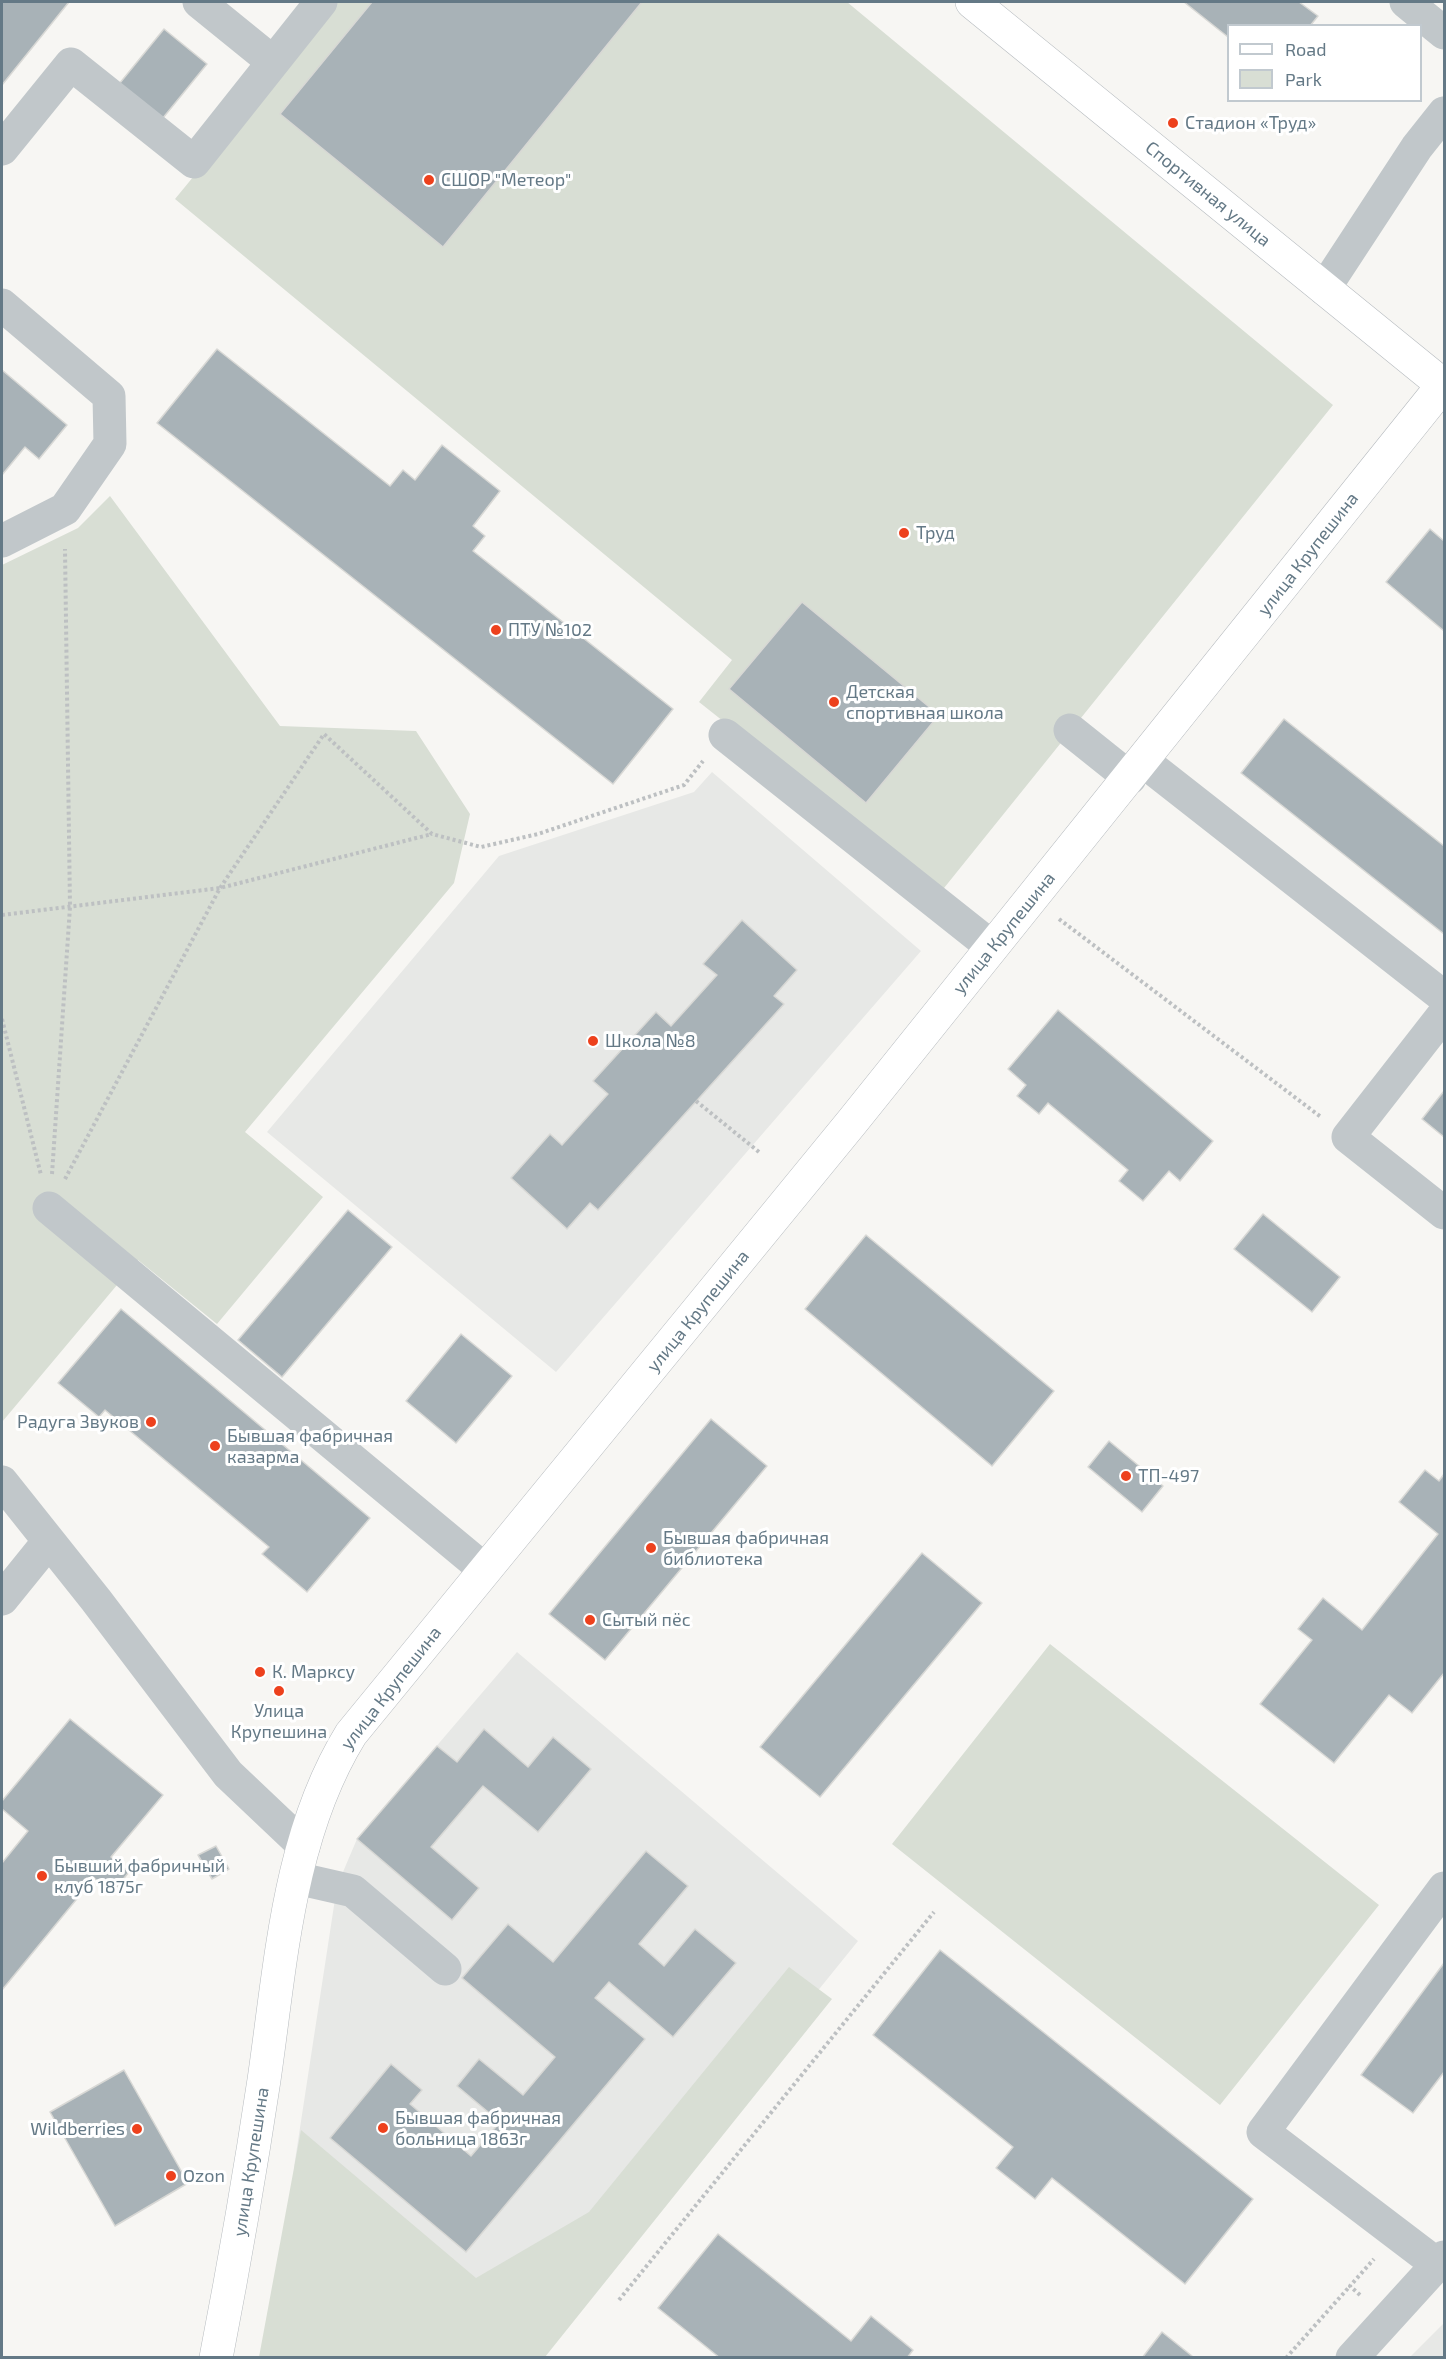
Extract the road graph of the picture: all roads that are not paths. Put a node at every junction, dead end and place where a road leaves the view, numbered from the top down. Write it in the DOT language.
graph roads {
  1 [pos="199,2"];
  2 [pos="321,2"];
  3 [pos="972,2"];
  4 [pos="1406,2"];
  5 [pos="1444,33"];
  6 [pos="273,62"];
  7 [pos="1444,113"];
  8 [pos="2,149"];
  9 [pos="1324,289"];
  10 [pos="2,305"];
  11 [pos="1444,386"];
  12 [pos="2,541"];
  13 [pos="1070,730"];
  14 [pos="725,735"];
  15 [pos="1137,769"];
  16 [pos="992,947"];
  17 [pos="1444,997"];
  18 [pos="1444,1014"];
  19 [pos="50,1208"];
  20 [pos="1444,1213"];
  21 [pos="2,1482"];
  22 [pos="49,1541"];
  23 [pos="485,1570"];
  24 [pos="2,1599"];
  25 [pos="304,1846"];
  26 [pos="296,1878"];
  27 [pos="1444,1888"];
  28 [pos="445,1969"];
  29 [pos="1442,2261"];
  30 [pos="216,2358"];
  31 [pos="1352,2358"];
  1 -- 6 [label="street"];
  2 -- 6 [label="street"];
  3 -- 9 [label="main road, Спортивная улица"];
  4 -- 5 [label="street"];
  6 -- 8 [label="street"];
  7 -- 9 [label="street"];
  9 -- 11 [label="main road, Спортивная улица"];
  10 -- 12 [label="street"];
  11 -- 15 [label="main road, улица Крупешина"];
  13 -- 15 [label="street"];
  14 -- 16 [label="street"];
  15 -- 16 [label="main road, улица Крупешина"];
  15 -- 17 [label="street"];
  16 -- 23 [label="main road, улица Крупешина"];
  18 -- 20 [label="street"];
  19 -- 23 [label="street"];
  21 -- 22 [label="street"];
  22 -- 24 [label="street"];
  22 -- 25 [label="street"];
  23 -- 25 [label="main road, улица Крупешина"];
  25 -- 26 [label="main road, улица Крупешина"];
  26 -- 28 [label="street"];
  26 -- 30 [label="main road, улица Крупешина"];
  27 -- 29 [label="street"];
  29 -- 31 [label="street"];
}
